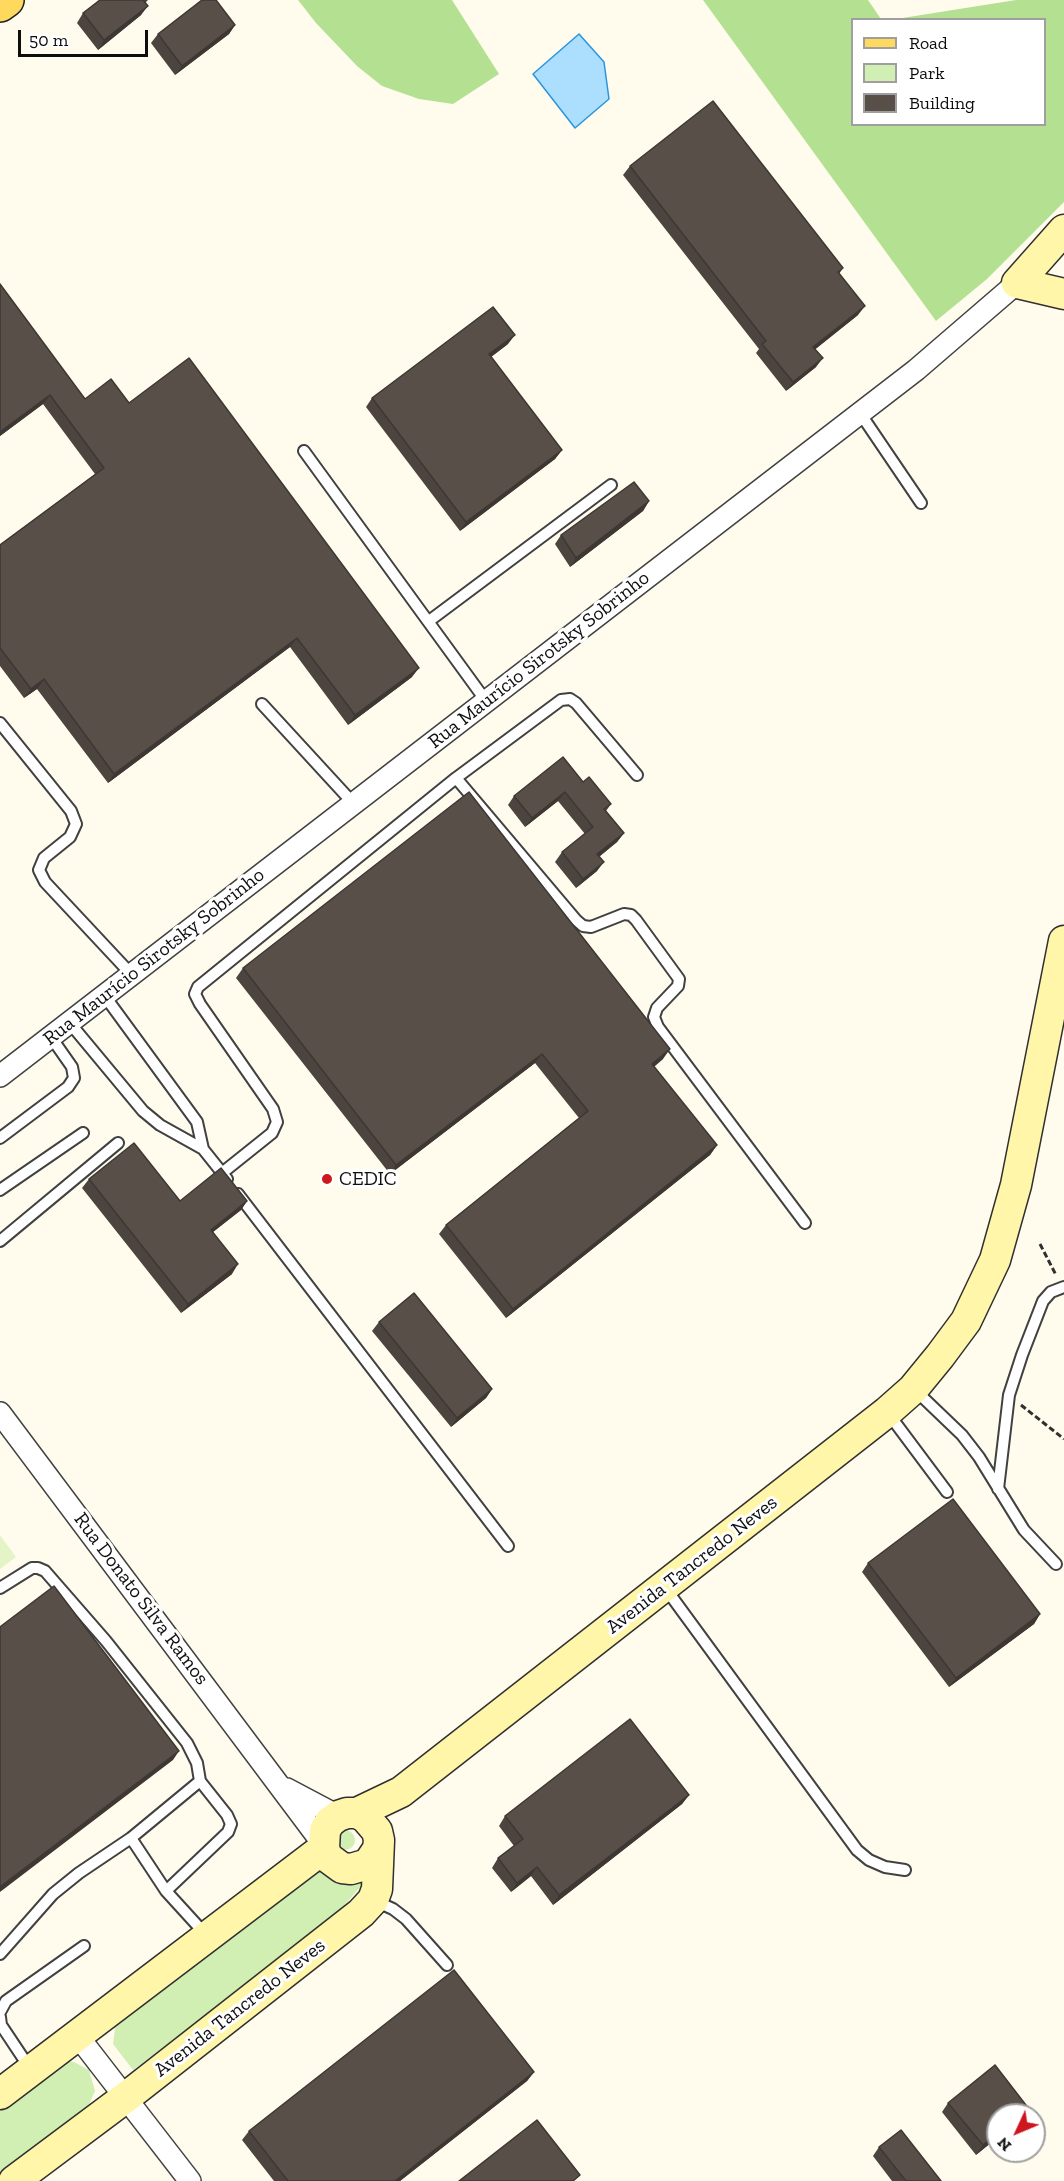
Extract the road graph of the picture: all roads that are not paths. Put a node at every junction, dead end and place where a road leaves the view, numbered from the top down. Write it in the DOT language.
graph roads {
  1 [pos="7,0"];
  2 [pos="0,5"];
  3 [pos="1064,230"];
  4 [pos="1017,283"];
  5 [pos="1064,294"];
  6 [pos="860,412"];
  7 [pos="304,451"];
  8 [pos="611,485"];
  9 [pos="921,503"];
  10 [pos="429,621"];
  11 [pos="486,701"];
  12 [pos="262,704"];
  13 [pos="0,723"];
  14 [pos="637,774"];
  15 [pos="456,778"];
  16 [pos="353,803"];
  17 [pos="1064,941"];
  18 [pos="131,974"];
  19 [pos="104,995"];
  20 [pos="69,1022"];
  21 [pos="51,1037"];
  22 [pos="0,1076"];
  23 [pos="83,1133"];
  24 [pos="0,1138"];
  25 [pos="118,1143"];
  26 [pos="203,1149"];
  27 [pos="222,1173"];
  28 [pos="0,1190"];
  29 [pos="805,1223"];
  30 [pos="0,1241"];
  31 [pos="1063,1287"];
  32 [pos="914,1389"];
  33 [pos="887,1412"];
  34 [pos="0,1413"];
  35 [pos="998,1489"];
  36 [pos="947,1492"];
  37 [pos="508,1546"];
  38 [pos="1056,1564"];
  39 [pos="664,1586"];
  40 [pos="0,1587"];
  41 [pos="200,1781"];
  42 [pos="281,1786"];
  43 [pos="400,1792"];
  44 [pos="347,1815"];
  45 [pos="131,1838"];
  46 [pos="379,1840"];
  47 [pos="323,1846"];
  48 [pos="905,1870"];
  49 [pos="166,1891"];
  50 [pos="373,1900"];
  51 [pos="207,1936"];
  52 [pos="84,1946"];
  53 [pos="0,1954"];
  54 [pos="447,1965"];
  55 [pos="0,2012"];
  56 [pos="0,2017"];
  57 [pos="77,2035"];
  58 [pos="32,2070"];
  59 [pos="0,2094"];
  60 [pos="125,2098"];
  61 [pos="14,2181"];
  62 [pos="190,2181"];
  1 -- 2 [label="main road"];
  3 -- 4 [label="main road, Rua Maurício Sirotsky Sobrinho"];
  4 -- 5 [label="main road"];
  4 -- 6 [label="street, Rua Maurício Sirotsky Sobrinho"];
  6 -- 9 [label="lane"];
  6 -- 11 [label="street, Rua Maurício Sirotsky Sobrinho"];
  7 -- 10 [label="lane"];
  8 -- 10 [label="lane"];
  10 -- 11 [label="lane"];
  11 -- 16 [label="street, Rua Maurício Sirotsky Sobrinho"];
  12 -- 16 [label="lane"];
  13 -- 18 [label="lane"];
  14 -- 15 [label="lane"];
  15 -- 27 [label="lane"];
  15 -- 29 [label="lane"];
  16 -- 18 [label="street, Rua Maurício Sirotsky Sobrinho"];
  17 -- 32 [label="main road, Avenida Tancredo Neves"];
  18 -- 19 [label="street, Rua Maurício Sirotsky Sobrinho"];
  19 -- 20 [label="street, Rua Maurício Sirotsky Sobrinho"];
  19 -- 26 [label="lane"];
  20 -- 21 [label="street, Rua Maurício Sirotsky Sobrinho"];
  20 -- 26 [label="lane"];
  21 -- 22 [label="street, Rua Maurício Sirotsky Sobrinho"];
  21 -- 24 [label="lane"];
  23 -- 28 [label="lane"];
  25 -- 30 [label="lane"];
  26 -- 27 [label="lane"];
  27 -- 37 [label="lane"];
  31 -- 35 [label="lane"];
  32 -- 33 [label="main road, Avenida Tancredo Neves"];
  32 -- 35 [label="lane"];
  33 -- 36 [label="lane"];
  33 -- 39 [label="main road, Avenida Tancredo Neves"];
  34 -- 42 [label="street, Rua Donato Silva Ramos"];
  35 -- 38 [label="lane"];
  39 -- 43 [label="main road, Avenida Tancredo Neves"];
  39 -- 48 [label="lane"];
  40 -- 41 [label="lane"];
  41 -- 45 [label="lane"];
  41 -- 49 [label="lane"];
  42 -- 44 [label="street, Rua Donato Silva Ramos"];
  42 -- 47 [label="street, Rua Donato Silva Ramos"];
  43 -- 44 [label="main road, Avenida Tancredo Neves"];
  43 -- 46 [label="main road, Avenida Tancredo Neves"];
  44 -- 46 [label="main road"];
  44 -- 47 [label="main road"];
  45 -- 49 [label="lane"];
  45 -- 53 [label="lane"];
  46 -- 47 [label="main road"];
  46 -- 50 [label="main road, Avenida Tancredo Neves"];
  47 -- 51 [label="main road"];
  49 -- 51 [label="lane"];
  50 -- 54 [label="lane"];
  50 -- 60 [label="main road, Avenida Tancredo Neves"];
  51 -- 57 [label="main road"];
  52 -- 55 [label="lane"];
  56 -- 58 [label="lane"];
  57 -- 58 [label="main road"];
  57 -- 60 [label="street"];
  58 -- 59 [label="main road"];
  60 -- 61 [label="main road, Avenida Tancredo Neves"];
  60 -- 62 [label="street"];
}
